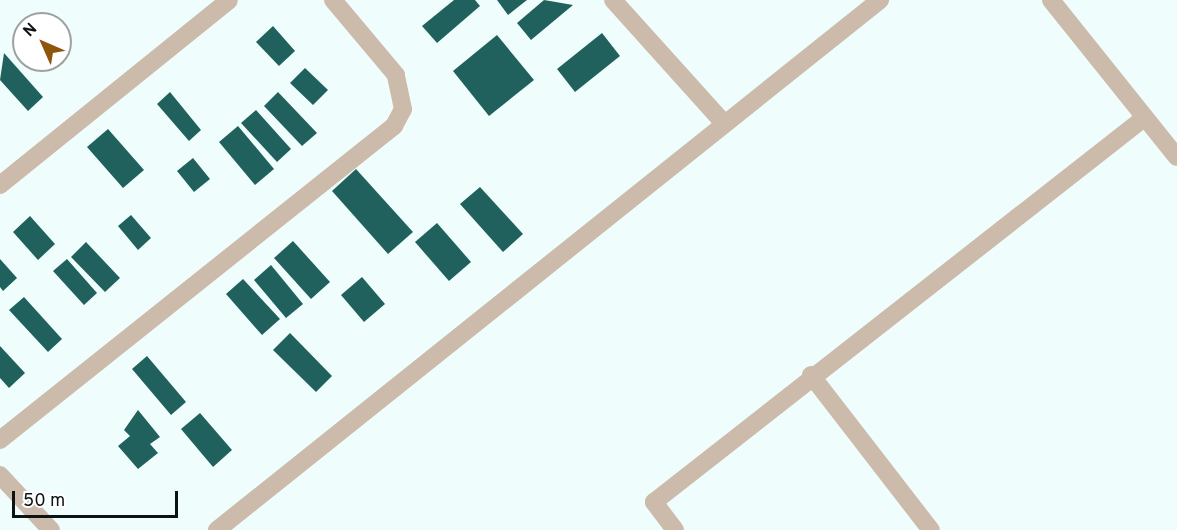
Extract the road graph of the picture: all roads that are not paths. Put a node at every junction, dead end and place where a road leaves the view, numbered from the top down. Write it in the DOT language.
graph roads {
  1 [pos="230,0"];
  2 [pos="333,0"];
  3 [pos="613,0"];
  4 [pos="880,0"];
  5 [pos="1051,0"];
  6 [pos="1144,118"];
  7 [pos="723,122"];
  8 [pos="1177,156"];
  9 [pos="0,185"];
  10 [pos="811,375"];
  11 [pos="0,440"];
  12 [pos="0,475"];
  13 [pos="51,530"];
  14 [pos="217,530"];
  15 [pos="675,530"];
  16 [pos="931,530"];
  1 -- 9 [label="street"];
  2 -- 11 [label="street"];
  3 -- 7 [label="street"];
  4 -- 7 [label="street"];
  5 -- 6 [label="street"];
  6 -- 8 [label="street"];
  6 -- 10 [label="street"];
  7 -- 14 [label="street"];
  10 -- 15 [label="street"];
  10 -- 16 [label="street"];
  12 -- 13 [label="street"];
}
